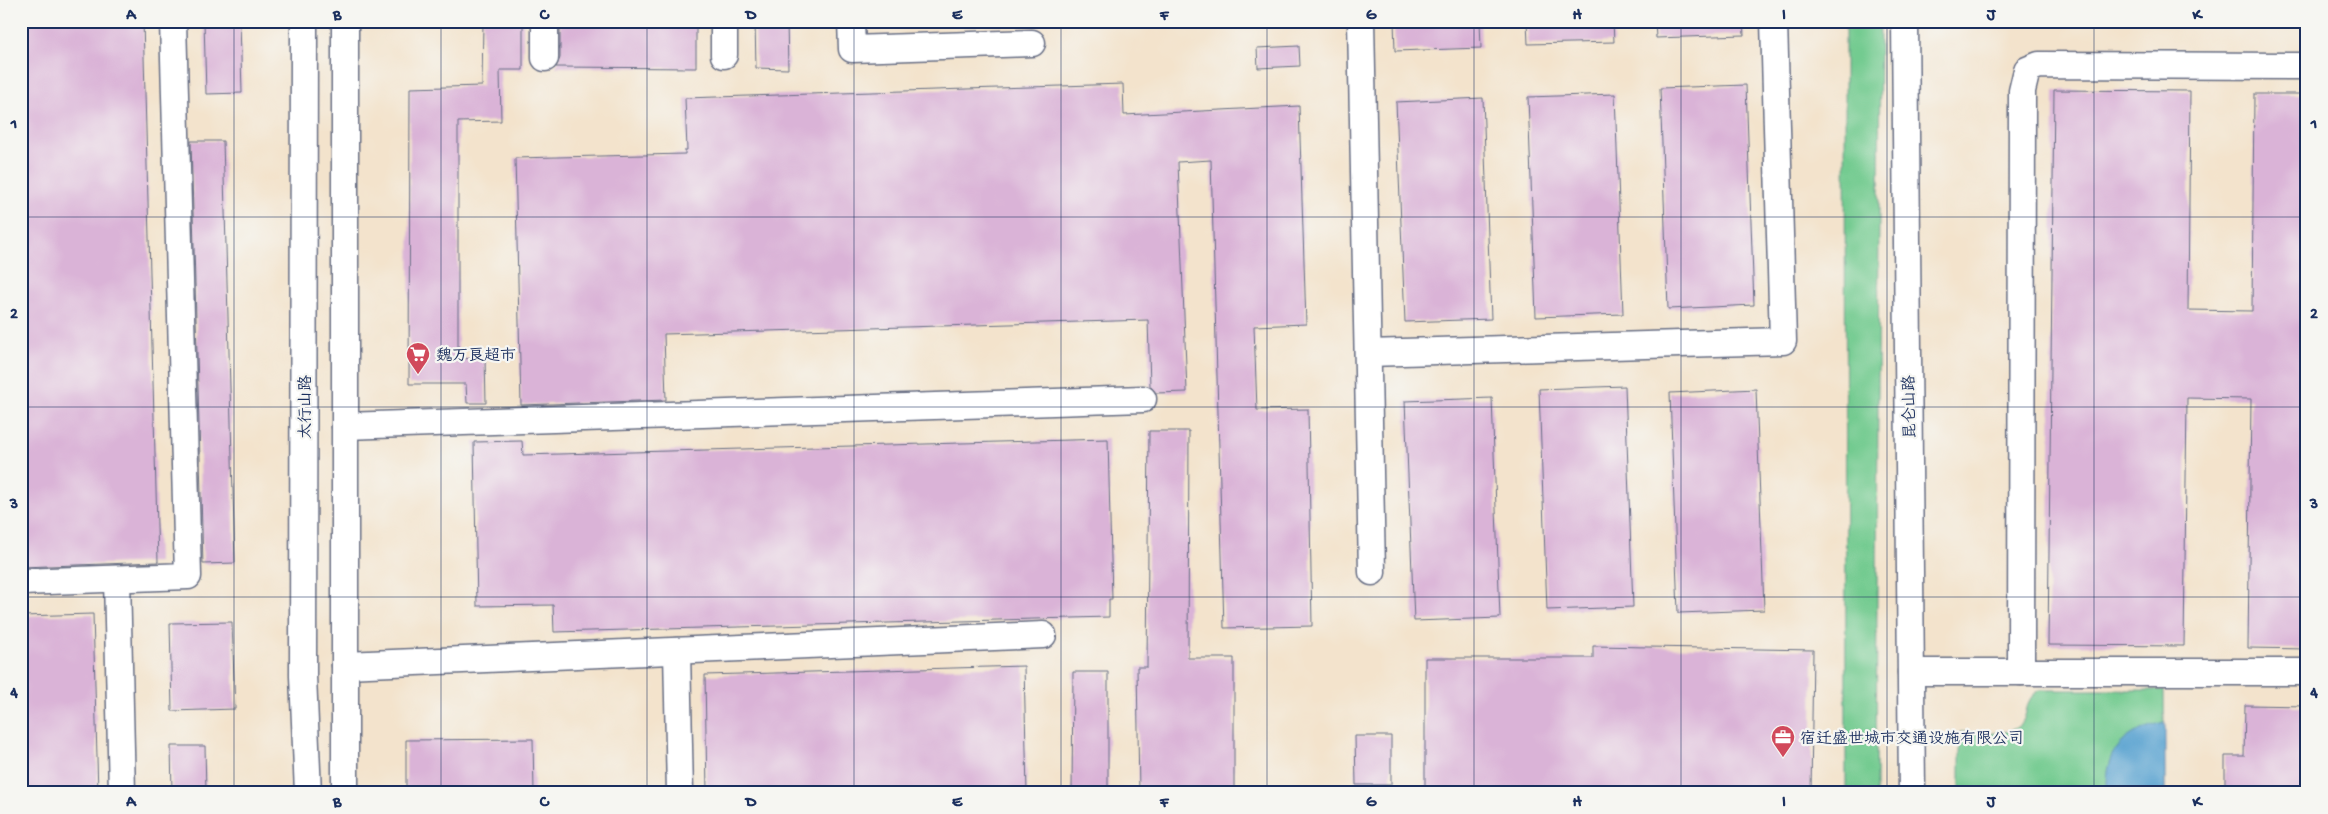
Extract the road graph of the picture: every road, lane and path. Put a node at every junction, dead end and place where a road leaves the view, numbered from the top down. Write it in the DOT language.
graph roads {
  1 [pos="173,21"];
  2 [pos="304,21"];
  3 [pos="345,21"];
  4 [pos="545,21"];
  5 [pos="724,21"];
  6 [pos="851,21"];
  7 [pos="1360,21"];
  8 [pos="1774,21"];
  9 [pos="1905,21"];
  10 [pos="1032,43"];
  11 [pos="724,55"];
  12 [pos="545,58"];
  13 [pos="2307,66"];
  14 [pos="1368,353"];
  15 [pos="1143,399"];
  16 [pos="345,426"];
  17 [pos="1372,572"];
  18 [pos="117,579"];
  19 [pos="21,582"];
  20 [pos="1044,635"];
  21 [pos="677,651"];
  22 [pos="345,665"];
  23 [pos="1911,672"];
  24 [pos="2021,672"];
  25 [pos="2307,672"];
  26 [pos="122,793"];
  27 [pos="308,793"];
  28 [pos="345,793"];
  29 [pos="680,793"];
  30 [pos="1912,793"];
  1 -- 18 [label="street"];
  2 -- 27 [label="street, 太行山路"];
  3 -- 16 [label="street"];
  4 -- 12 [label="street"];
  5 -- 11 [label="street"];
  6 -- 10 [label="street"];
  7 -- 14 [label="street"];
  8 -- 14 [label="street"];
  9 -- 23 [label="street, 昆仑山路"];
  13 -- 24 [label="street"];
  14 -- 17 [label="street"];
  15 -- 16 [label="street"];
  16 -- 22 [label="street"];
  18 -- 19 [label="street"];
  18 -- 26 [label="street"];
  20 -- 21 [label="street"];
  21 -- 22 [label="street"];
  21 -- 29 [label="street"];
  22 -- 28 [label="street"];
  23 -- 24 [label="street"];
  23 -- 30 [label="street, 昆仑山路"];
  24 -- 25 [label="street"];
}
